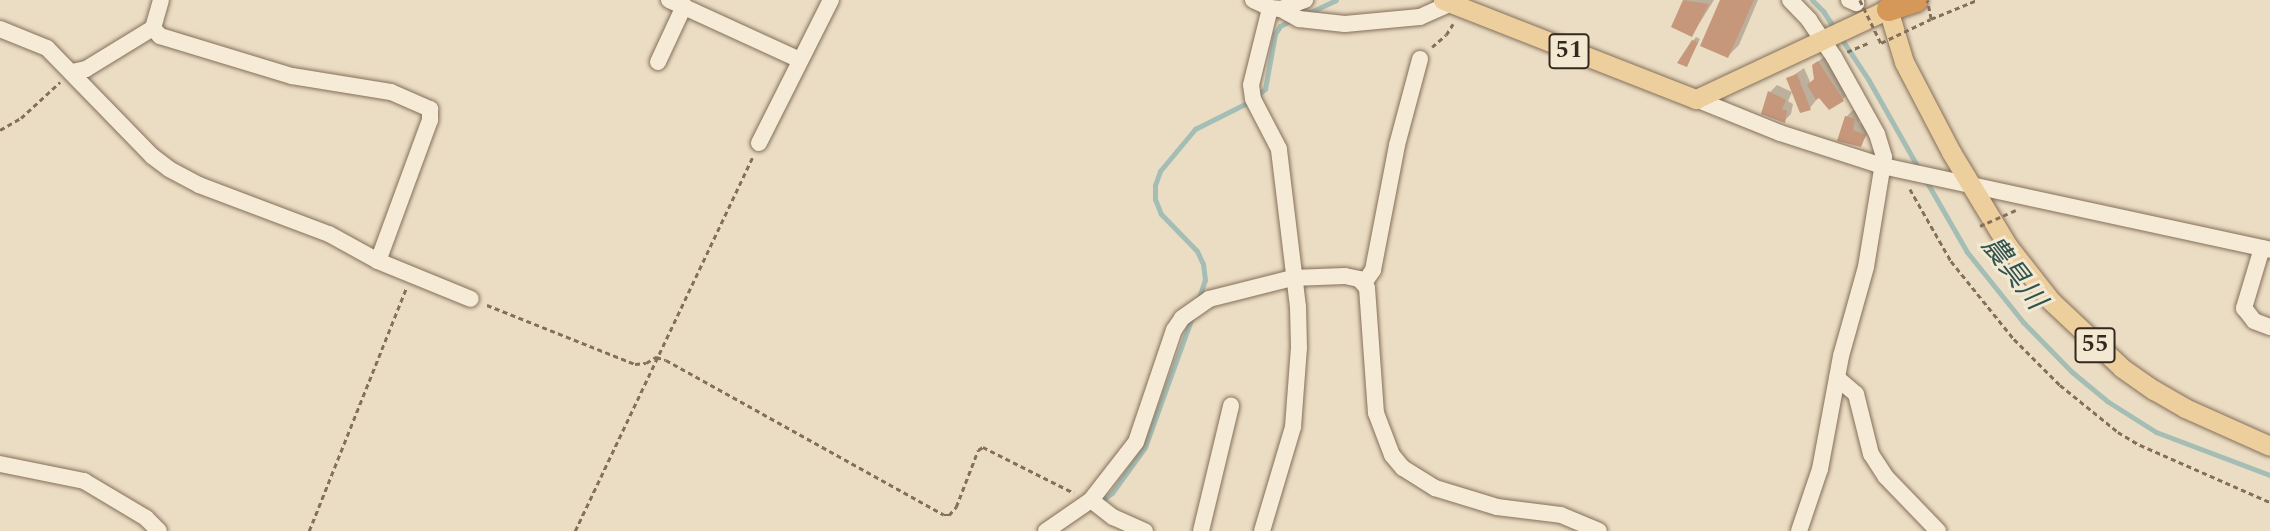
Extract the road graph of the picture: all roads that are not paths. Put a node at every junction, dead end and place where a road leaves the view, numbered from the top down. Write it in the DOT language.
graph roads {
  1 [pos="162,0"];
  2 [pos="831,0"];
  3 [pos="1253,0"];
  4 [pos="1305,0"];
  5 [pos="1790,0"];
  6 [pos="1916,0"];
  7 [pos="1889,2"];
  8 [pos="677,3"];
  9 [pos="1856,6"];
  10 [pos="1448,7"];
  11 [pos="1275,9"];
  12 [pos="153,27"];
  13 [pos="0,29"];
  14 [pos="1823,38"];
  15 [pos="1420,59"];
  16 [pos="800,60"];
  17 [pos="658,62"];
  18 [pos="72,72"];
  19 [pos="1696,99"];
  20 [pos="759,143"];
  21 [pos="1894,168"];
  22 [pos="1972,186"];
  23 [pos="2266,249"];
  24 [pos="378,261"];
  25 [pos="1292,278"];
  26 [pos="1364,283"];
  27 [pos="471,299"];
  28 [pos="2270,327"];
  29 [pos="1837,379"];
  30 [pos="1231,406"];
  31 [pos="2270,446"];
  32 [pos="0,464"];
  33 [pos="1091,500"];
  34 [pos="1110,524"];
  35 [pos="159,531"];
  36 [pos="1046,531"];
  37 [pos="1145,531"];
  38 [pos="1201,531"];
  39 [pos="1262,531"];
  40 [pos="1598,531"];
  41 [pos="1799,531"];
  42 [pos="1938,531"];
  1 -- 12 [label="street"];
  2 -- 16 [label="street"];
  3 -- 11 [label="street"];
  4 -- 11 [label="street"];
  5 -- 14 [label="street"];
  6 -- 7 [label="highway"];
  7 -- 9 [label="main road"];
  7 -- 22 [label="main road, 55"];
  8 -- 16 [label="street"];
  8 -- 17 [label="street"];
  9 -- 14 [label="main road"];
  10 -- 11 [label="street"];
  10 -- 19 [label="main road, 51"];
  11 -- 25 [label="street"];
  12 -- 18 [label="street"];
  12 -- 24 [label="street"];
  13 -- 18 [label="street"];
  14 -- 19 [label="main road"];
  14 -- 21 [label="street"];
  15 -- 26 [label="street"];
  16 -- 20 [label="street"];
  18 -- 24 [label="street"];
  19 -- 21 [label="street"];
  21 -- 22 [label="street"];
  21 -- 29 [label="street"];
  22 -- 23 [label="street"];
  22 -- 31 [label="main road, 55"];
  23 -- 28 [label="street"];
  24 -- 27 [label="street"];
  25 -- 26 [label="street"];
  25 -- 33 [label="street"];
  25 -- 39 [label="street"];
  26 -- 40 [label="street"];
  29 -- 41 [label="street"];
  29 -- 42 [label="street"];
  30 -- 38 [label="street"];
  32 -- 35 [label="street"];
  33 -- 34 [label="street"];
  33 -- 36 [label="street"];
  34 -- 37 [label="street"];
}
